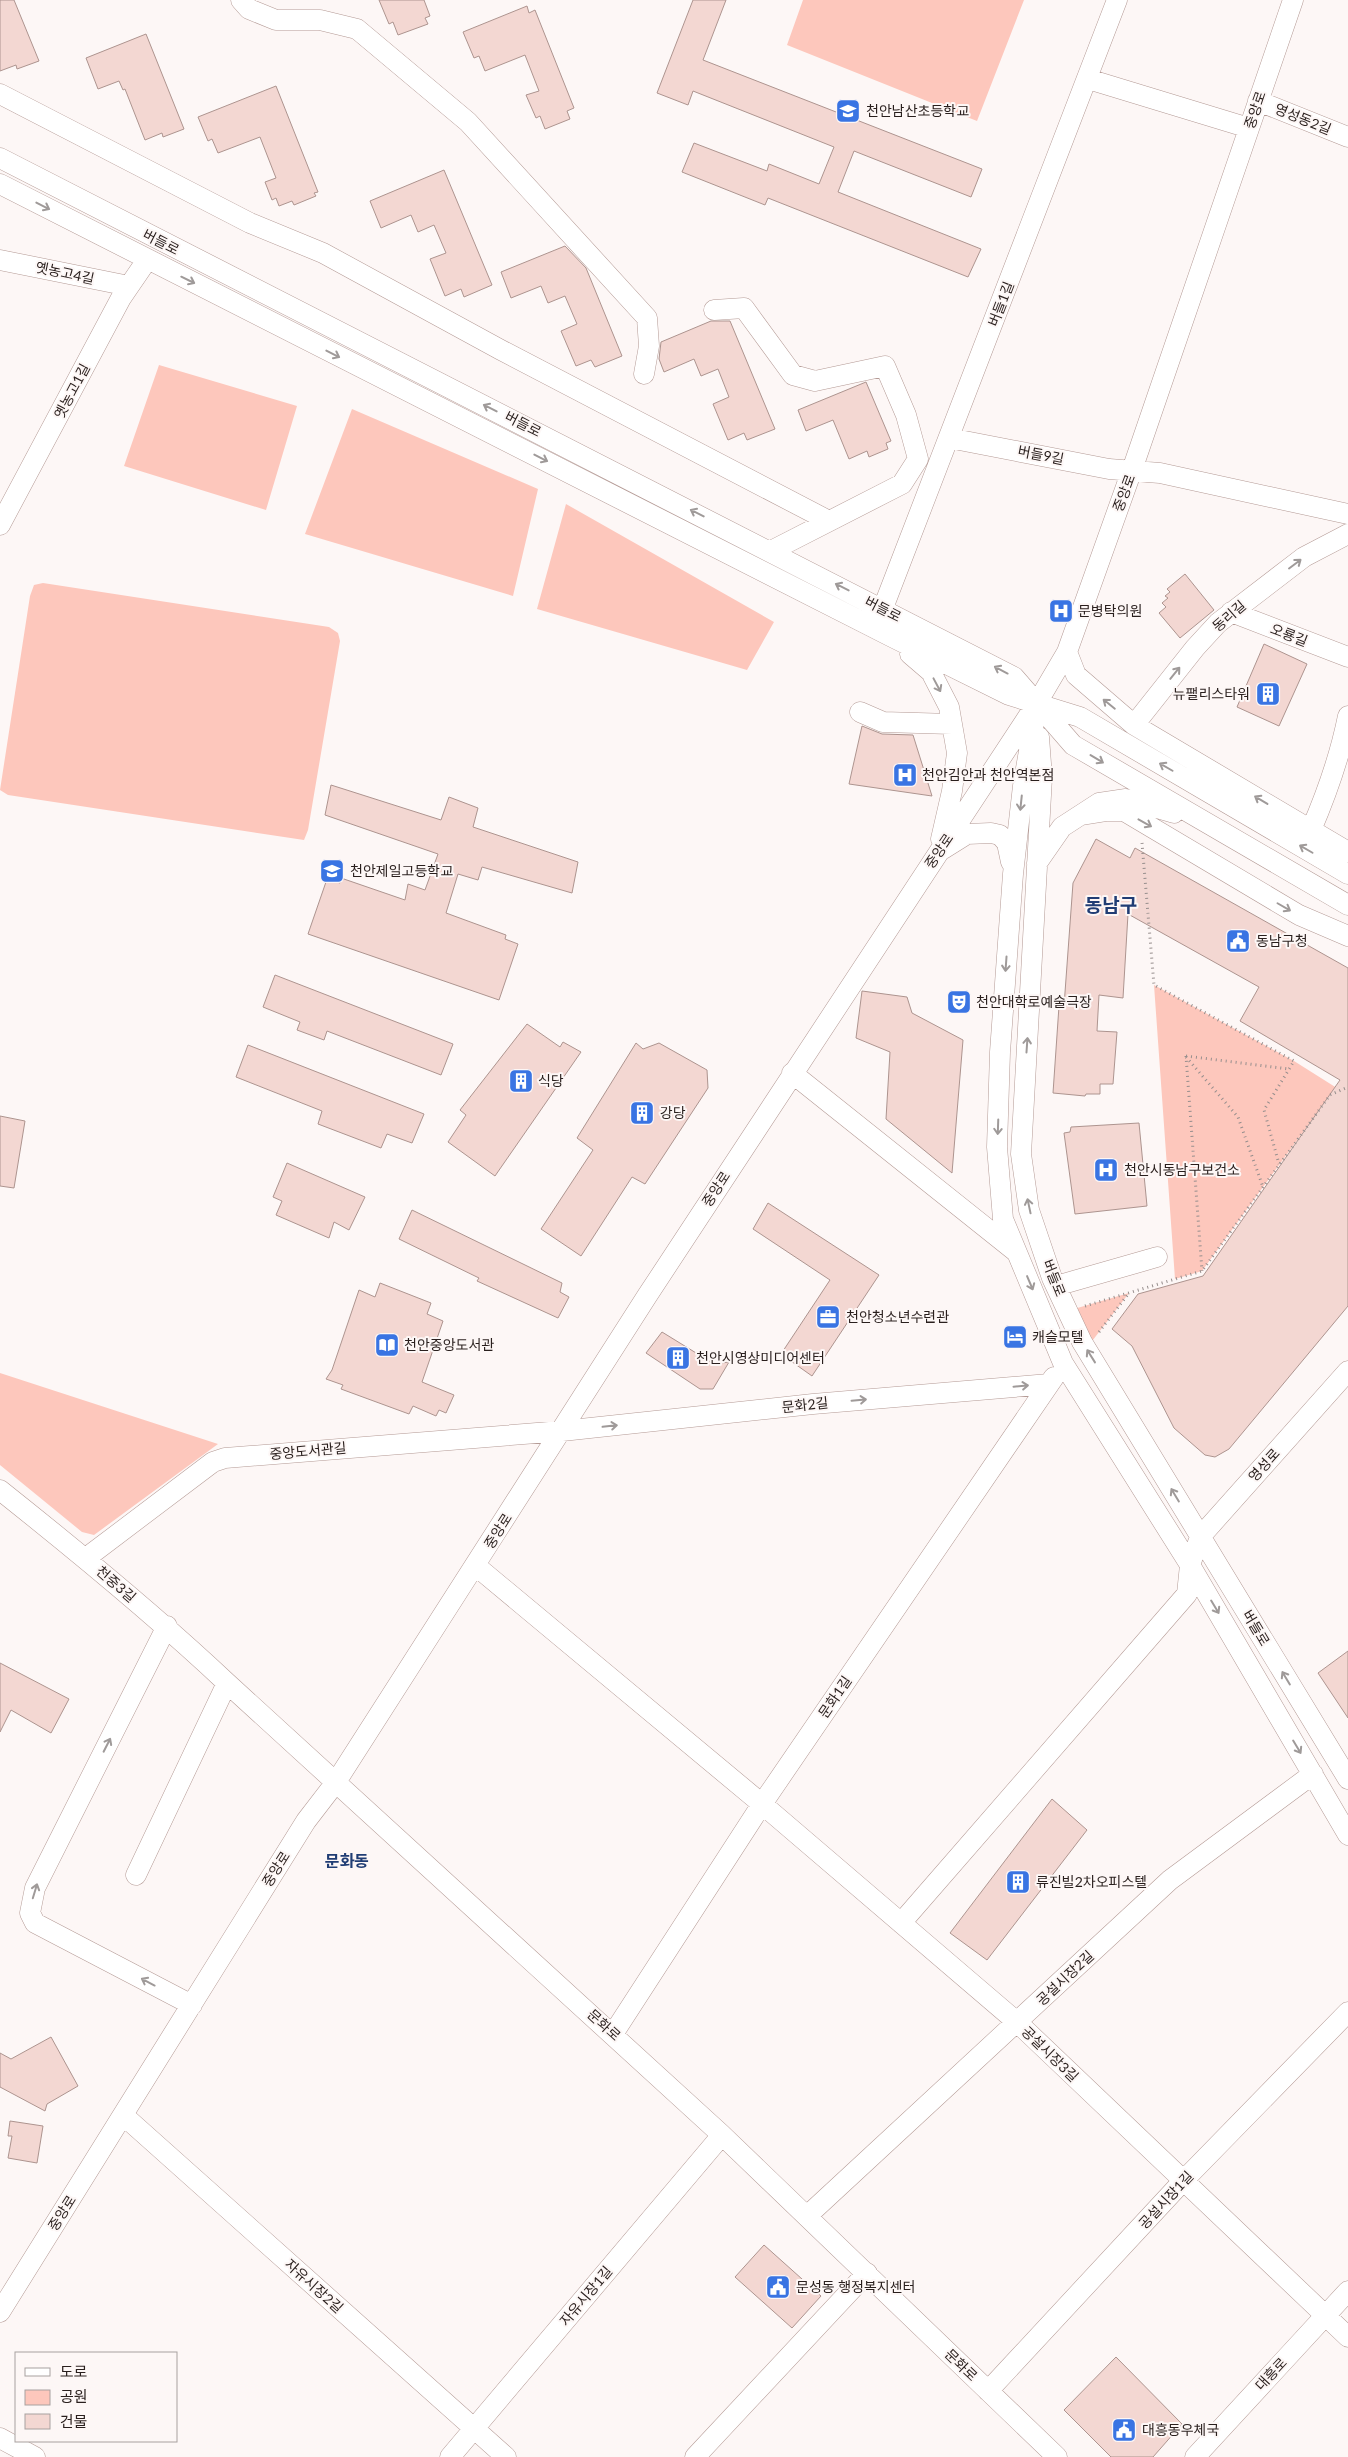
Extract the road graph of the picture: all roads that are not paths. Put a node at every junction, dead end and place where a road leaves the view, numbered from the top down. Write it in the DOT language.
graph roads {
  1 [pos="241,0"];
  2 [pos="1117,0"];
  3 [pos="1293,0"];
  4 [pos="1088,79"];
  5 [pos="0,94"];
  6 [pos="1258,101"];
  7 [pos="1249,128"];
  8 [pos="1348,137"];
  9 [pos="0,158"];
  10 [pos="0,184"];
  11 [pos="0,260"];
  12 [pos="147,260"];
  13 [pos="129,286"];
  14 [pos="714,310"];
  15 [pos="644,374"];
  16 [pos="950,438"];
  17 [pos="1132,470"];
  18 [pos="1348,514"];
  19 [pos="2,517"];
  20 [pos="829,522"];
  21 [pos="1348,534"];
  22 [pos="771,552"];
  23 [pos="883,608"];
  24 [pos="1231,612"];
  25 [pos="892,637"];
  26 [pos="1067,652"];
  27 [pos="1348,657"];
  28 [pos="1037,703"];
  29 [pos="860,712"];
  30 [pos="1348,716"];
  31 [pos="952,724"];
  32 [pos="1134,725"];
  33 [pos="1082,815"];
  34 [pos="1200,820"];
  35 [pos="1312,830"];
  36 [pos="937,852"];
  37 [pos="1348,852"];
  38 [pos="1037,863"];
  39 [pos="1013,874"];
  40 [pos="1348,874"];
  41 [pos="1348,905"];
  42 [pos="1348,936"];
  43 [pos="792,1073"];
  44 [pos="1017,1252"];
  45 [pos="1156,1257"];
  46 [pos="1056,1286"];
  47 [pos="1063,1363"];
  48 [pos="1346,1378"];
  49 [pos="1049,1384"];
  50 [pos="562,1431"];
  51 [pos="0,1490"];
  52 [pos="1200,1537"];
  53 [pos="86,1558"];
  54 [pos="1190,1565"];
  55 [pos="476,1566"];
  56 [pos="167,1626"];
  57 [pos="227,1683"];
  58 [pos="1347,1773"];
  59 [pos="1313,1774"];
  60 [pos="336,1782"];
  61 [pos="762,1804"];
  62 [pos="1348,1835"];
  63 [pos="136,1875"];
  64 [pos="901,1923"];
  65 [pos="192,2005"];
  66 [pos="1348,2012"];
  67 [pos="1018,2023"];
  68 [pos="613,2034"];
  69 [pos="122,2115"];
  70 [pos="722,2135"];
  71 [pos="1183,2181"];
  72 [pos="807,2216"];
  73 [pos="867,2273"];
  74 [pos="1348,2292"];
  75 [pos="0,2312"];
  76 [pos="1325,2317"];
  77 [pos="1348,2337"];
  78 [pos="988,2391"];
  79 [pos="474,2429"];
  80 [pos="0,2438"];
  81 [pos="35,2457"];
  82 [pos="450,2457"];
  83 [pos="506,2457"];
  84 [pos="696,2457"];
  85 [pos="1057,2457"];
  86 [pos="1195,2457"];
  1 -- 15 [label="street"];
  2 -- 4 [label="street, 버들1길"];
  3 -- 6 [label="street, 중앙로"];
  4 -- 7 [label="street"];
  4 -- 16 [label="street, 버들1길"];
  5 -- 20 [label="street"];
  6 -- 7 [label="street, 중앙로"];
  6 -- 8 [label="street, 영성동2길"];
  7 -- 17 [label="street, 중앙로"];
  22 -- 9 [label="street, 버들로, one-way"];
  10 -- 12 [label="street, 버들로, one-way"];
  11 -- 13 [label="street, 옛농고4길"];
  12 -- 13 [label="street, 옛농고1길"];
  12 -- 25 [label="street, 버들로, one-way"];
  13 -- 19 [label="street, 옛농고1길"];
  14 -- 20 [label="street"];
  16 -- 17 [label="street, 버들9길"];
  16 -- 23 [label="street, 버들1길"];
  17 -- 18 [label="street"];
  17 -- 26 [label="street, 중앙로"];
  20 -- 22 [label="street"];
  24 -- 21 [label="street, 동리길, one-way"];
  23 -- 22 [label="street, 버들로, one-way"];
  28 -- 23 [label="street, 버들로, one-way"];
  24 -- 27 [label="street, 오룡길"];
  32 -- 24 [label="street, 동리길, one-way"];
  25 -- 28 [label="street, 버들로"];
  25 -- 31 [label="street, one-way"];
  26 -- 28 [label="street, 중앙로"];
  32 -- 26 [label="street, one-way"];
  28 -- 34 [label="street, one-way"];
  28 -- 36 [label="street, 중앙로"];
  28 -- 38 [label="street, 버들로"];
  28 -- 39 [label="street, 버들로, one-way"];
  40 -- 28 [label="street, one-way"];
  29 -- 31 [label="street"];
  30 -- 35 [label="street"];
  31 -- 36 [label="street"];
  35 -- 32 [label="street, one-way"];
  33 -- 34 [label="street"];
  33 -- 38 [label="street"];
  33 -- 42 [label="street, one-way"];
  34 -- 41 [label="street"];
  35 -- 37 [label="street"];
  36 -- 39 [label="street"];
  36 -- 43 [label="street, 중앙로"];
  46 -- 38 [label="street, 버들로, one-way"];
  39 -- 44 [label="street, 버들로, one-way"];
  43 -- 44 [label="street, 버들로"];
  43 -- 50 [label="street, 중앙로"];
  44 -- 47 [label="street, 버들로, one-way"];
  45 -- 46 [label="street"];
  52 -- 46 [label="street, 버들로, one-way"];
  47 -- 49 [label="street, 문화1길"];
  47 -- 54 [label="street, 버들로"];
  48 -- 52 [label="street, 영성로"];
  50 -- 49 [label="street, 문화2길, one-way"];
  49 -- 61 [label="street, 문화1길"];
  50 -- 53 [label="street, 중앙도서관길"];
  50 -- 55 [label="street, 중앙로"];
  51 -- 53 [label="street, 천중3길"];
  52 -- 54 [label="street, 영성로"];
  58 -- 52 [label="street, 버들로, one-way"];
  53 -- 56 [label="street, 천중3길"];
  54 -- 59 [label="street, 버들로, one-way"];
  54 -- 64 [label="street, 영성로"];
  55 -- 60 [label="street, 중앙로"];
  55 -- 61 [label="street, 공설시장3길"];
  56 -- 57 [label="street, 천중3길"];
  65 -- 56 [label="street, one-way"];
  57 -- 60 [label="street, 천중3길"];
  57 -- 63 [label="street"];
  59 -- 62 [label="street, 버들로"];
  59 -- 67 [label="street, 공설시장2길"];
  60 -- 65 [label="street, 중앙로"];
  60 -- 68 [label="street, 문화로"];
  61 -- 64 [label="street, 공설시장3길"];
  61 -- 68 [label="street, 문화1길"];
  64 -- 67 [label="street, 공설시장3길"];
  65 -- 69 [label="street, 중앙로"];
  66 -- 71 [label="street, 공설시장1길"];
  67 -- 71 [label="street, 공설시장3길"];
  67 -- 72 [label="street, 공설시장2길"];
  68 -- 70 [label="street, 문화로"];
  69 -- 75 [label="street, 중앙로"];
  69 -- 79 [label="street, 자유시장2길"];
  70 -- 72 [label="street, 문화로"];
  70 -- 79 [label="street, 자유시장1길"];
  71 -- 76 [label="street, 공설시장3길"];
  71 -- 78 [label="street, 공설시장1길"];
  72 -- 73 [label="street, 문화로"];
  73 -- 78 [label="street, 문화로"];
  73 -- 84 [label="street"];
  74 -- 76 [label="street, 대흥로"];
  76 -- 77 [label="street, 공설시장3길"];
  76 -- 86 [label="street, 대흥로"];
  78 -- 85 [label="street, 문화로"];
  79 -- 82 [label="street, 자유시장1길"];
  79 -- 83 [label="street, 자유시장2길"];
  80 -- 81 [label="street"];
}
